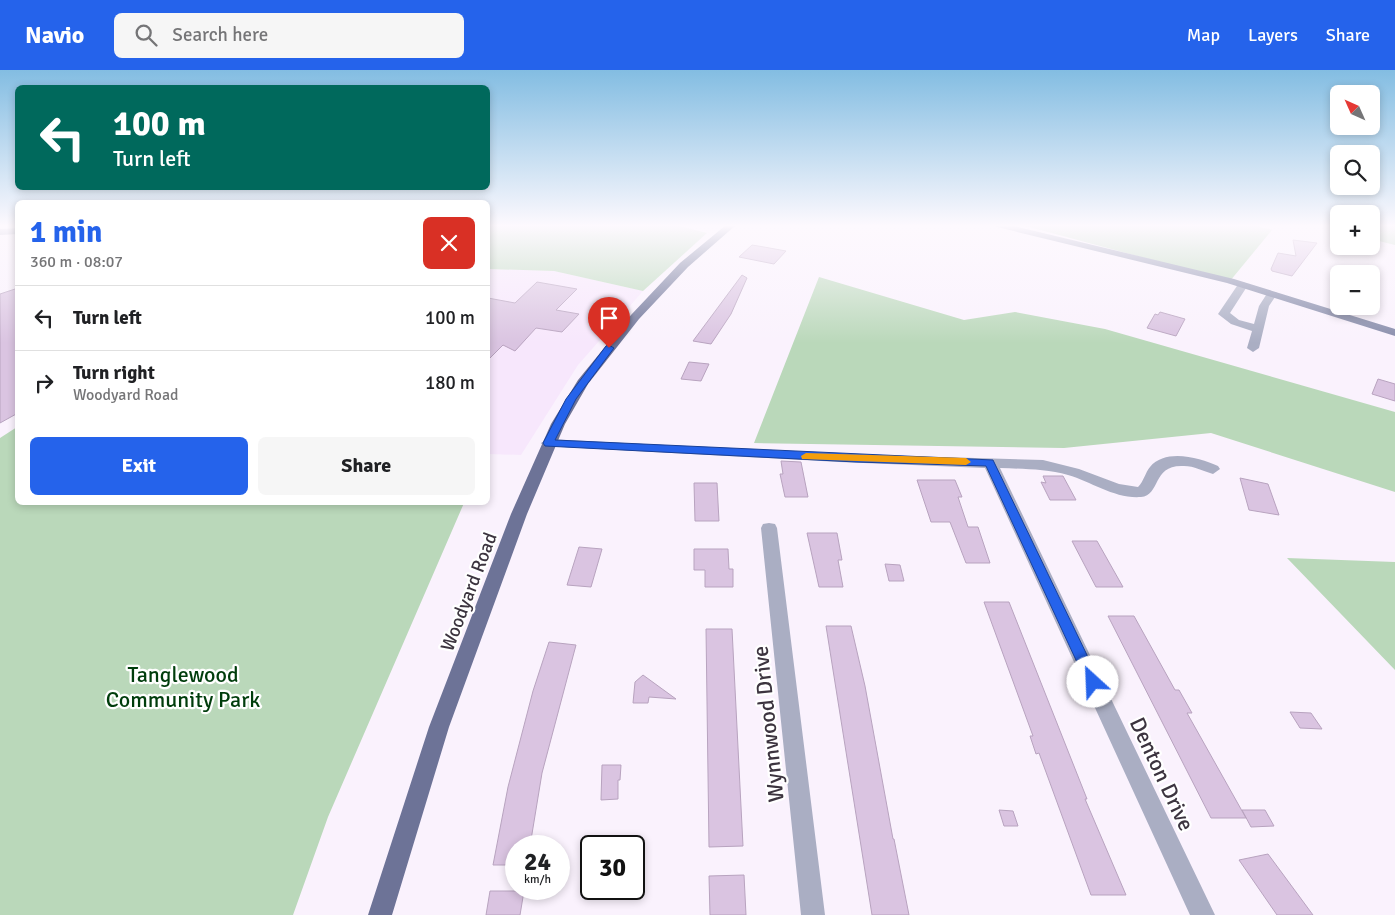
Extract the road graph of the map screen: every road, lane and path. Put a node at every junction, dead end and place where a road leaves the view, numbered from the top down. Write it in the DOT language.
graph roads {
  1 [pos="685,264"];
  2 [pos="1161,264"];
  3 [pos="1243,285"];
  4 [pos="1272,294"];
  5 [pos="1259,330"];
  6 [pos="1395,334"];
  7 [pos="1253,348"];
  8 [pos="548,443"];
  9 [pos="990,462"];
  10 [pos="1213,469"];
  11 [pos="770,528"];
  12 [pos="380,915"];
  13 [pos="813,915"];
  14 [pos="1203,915"];
  1 -- 8 [label="main road, Woodyard Road"];
  2 -- 3 [label="street"];
  3 -- 4 [label="street"];
  3 -- 5 [label="street"];
  4 -- 5 [label="street"];
  4 -- 6 [label="street"];
  5 -- 7 [label="street"];
  8 -- 9 [label="street"];
  8 -- 12 [label="main road, Woodyard Road"];
  9 -- 10 [label="street"];
  9 -- 14 [label="street, Denton Drive"];
  11 -- 13 [label="street, Wynnwood Drive"];
}
